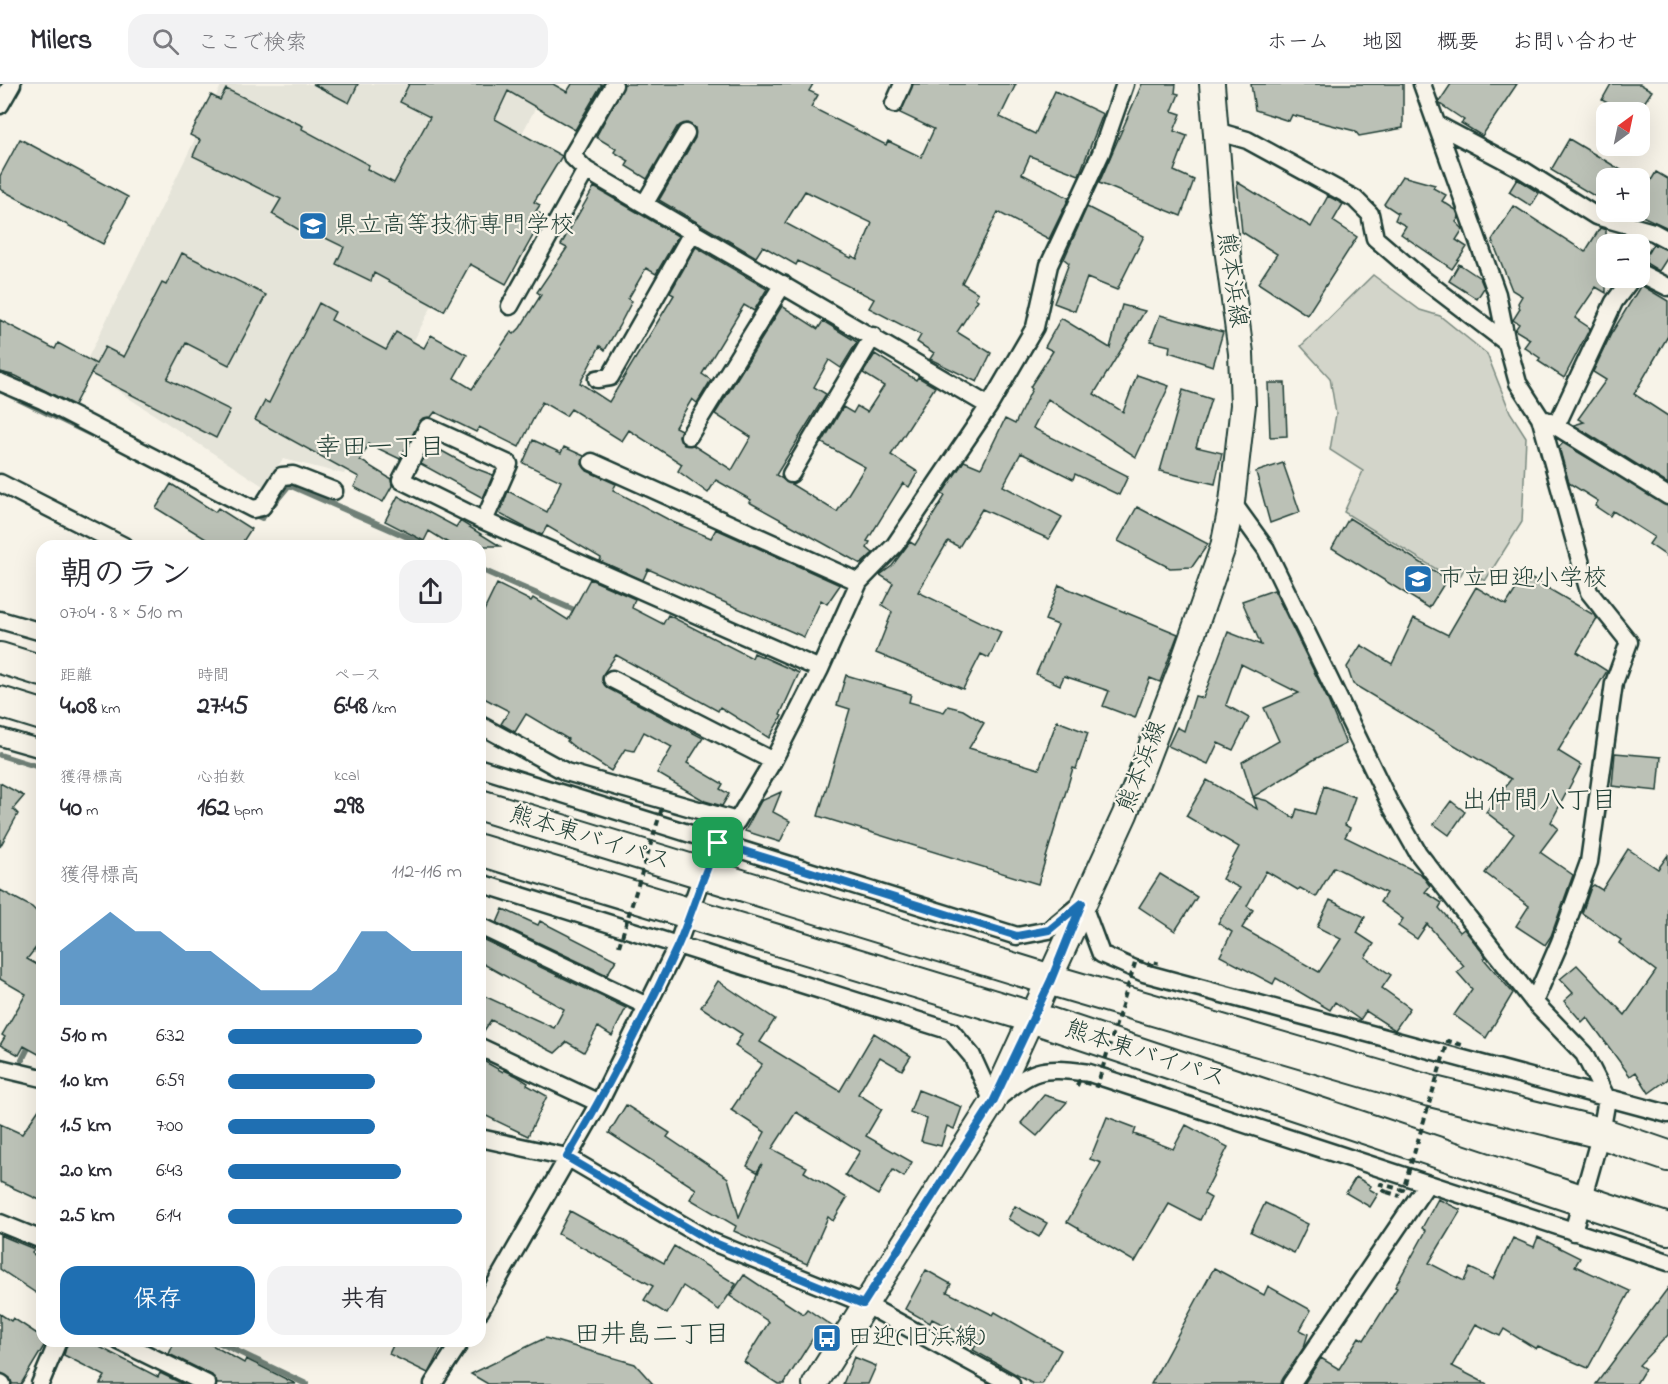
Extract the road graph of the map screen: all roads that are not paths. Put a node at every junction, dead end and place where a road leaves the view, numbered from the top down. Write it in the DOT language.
graph roads {
  1 [pos="903,84"];
  2 [pos="1125,84"];
  3 [pos="1212,84"];
  4 [pos="1422,84"];
  5 [pos="614,85"];
  6 [pos="894,104"];
  7 [pos="1438,125"];
  8 [pos="1216,131"];
  9 [pos="686,133"];
  10 [pos="586,170"];
  11 [pos="645,203"];
  12 [pos="693,231"];
  13 [pos="1668,240"];
  14 [pos="1650,278"];
  15 [pos="783,284"];
  16 [pos="1668,287"];
  17 [pos="1624,288"];
  18 [pos="510,306"];
  19 [pos="873,336"];
  20 [pos="1507,343"];
  21 [pos="597,379"];
  22 [pos="0,382"];
  23 [pos="988,406"];
  24 [pos="1540,417"];
  25 [pos="1557,424"];
  26 [pos="689,436"];
  27 [pos="592,462"];
  28 [pos="791,474"];
  29 [pos="0,483"];
  30 [pos="334,491"];
  31 [pos="1668,496"];
  32 [pos="1232,502"];
  33 [pos="484,521"];
  34 [pos="111,540"];
  35 [pos="859,582"];
  36 [pos="0,620"];
  37 [pos="36,630"];
  38 [pos="0,658"];
  39 [pos="36,669"];
  40 [pos="820,669"];
  41 [pos="612,679"];
  42 [pos="0,702"];
  43 [pos="36,713"];
  44 [pos="486,728"];
  45 [pos="0,737"];
  46 [pos="36,747"];
  47 [pos="773,761"];
  48 [pos="486,770"];
  49 [pos="486,807"];
  50 [pos="737,820"];
  51 [pos="718,843"];
  52 [pos="486,852"];
  53 [pos="703,873"];
  54 [pos="486,885"];
  55 [pos="1082,903"];
  56 [pos="690,915"];
  57 [pos="486,929"];
  58 [pos="677,946"];
  59 [pos="1051,980"];
  60 [pos="1534,1002"];
  61 [pos="647,1006"];
  62 [pos="1031,1017"];
  63 [pos="486,1050"];
  64 [pos="0,1068"];
  65 [pos="36,1077"];
  66 [pos="1607,1099"];
  67 [pos="993,1102"];
  68 [pos="599,1103"];
  69 [pos="1668,1114"];
  70 [pos="1602,1133"];
  71 [pos="486,1139"];
  72 [pos="1668,1156"];
  73 [pos="567,1157"];
  74 [pos="1427,1184"];
  75 [pos="1582,1201"];
  76 [pos="0,1223"];
  77 [pos="1668,1229"];
  78 [pos="1573,1232"];
  79 [pos="36,1238"];
  80 [pos="1668,1262"];
  81 [pos="486,1300"];
  82 [pos="863,1304"];
  83 [pos="55,1347"];
  84 [pos="131,1347"];
  85 [pos="457,1347"];
  86 [pos="40,1384"];
  87 [pos="207,1384"];
  88 [pos="433,1384"];
  89 [pos="815,1384"];
  90 [pos="1011,1384"];
  91 [pos="1291,1384"];
  1 -- 6 [label="street"];
  2 -- 23 [label="street"];
  3 -- 8 [label="main road, 熊本浜線"];
  4 -- 7 [label="street"];
  5 -- 10 [label="street"];
  7 -- 13 [label="street"];
  7 -- 20 [label="street"];
  8 -- 20 [label="street"];
  8 -- 32 [label="main road, 熊本浜線"];
  9 -- 11 [label="street"];
  10 -- 11 [label="street"];
  10 -- 18 [label="street"];
  11 -- 12 [label="street"];
  12 -- 15 [label="street"];
  12 -- 21 [label="street"];
  14 -- 16 [label="street"];
  15 -- 19 [label="street"];
  15 -- 26 [label="street"];
  17 -- 25 [label="street"];
  19 -- 23 [label="street"];
  19 -- 28 [label="street"];
  20 -- 24 [label="street"];
  22 -- 30 [label="street"];
  23 -- 35 [label="street"];
  24 -- 25 [label="street"];
  24 -- 60 [label="street"];
  25 -- 31 [label="street"];
  27 -- 35 [label="street"];
  29 -- 34 [label="street"];
  32 -- 55 [label="main road, 熊本浜線"];
  32 -- 60 [label="street"];
  33 -- 33 [label="street"];
  33 -- 40 [label="street"];
  35 -- 40 [label="street"];
  36 -- 37 [label="street"];
  38 -- 39 [label="highway"];
  40 -- 47 [label="street"];
  41 -- 47 [label="street"];
  42 -- 43 [label="highway"];
  44 -- 50 [label="street"];
  45 -- 46 [label="street"];
  47 -- 50 [label="street"];
  48 -- 51 [label="street"];
  49 -- 53 [label="highway, 熊本東バイパス"];
  50 -- 51 [label="street"];
  51 -- 53 [label="street"];
  51 -- 55 [label="street"];
  52 -- 56 [label="highway, 熊本東バイパス"];
  53 -- 56 [label="street"];
  53 -- 59 [label="highway, 熊本東バイパス"];
  54 -- 58 [label="street"];
  55 -- 59 [label="main road, 熊本浜線"];
  55 -- 66 [label="street"];
  56 -- 58 [label="street"];
  56 -- 62 [label="highway, 熊本東バイパス"];
  57 -- 61 [label="street"];
  58 -- 61 [label="street"];
  58 -- 67 [label="street"];
  59 -- 62 [label="main road, 熊本浜線"];
  59 -- 70 [label="highway, 熊本東バイパス"];
  60 -- 66 [label="street"];
  61 -- 68 [label="street"];
  62 -- 67 [label="main road, 熊本浜線"];
  62 -- 75 [label="highway, 熊本東バイパス"];
  63 -- 68 [label="street"];
  64 -- 65 [label="street"];
  66 -- 69 [label="street"];
  66 -- 70 [label="street"];
  67 -- 74 [label="street"];
  67 -- 82 [label="main road, 熊本浜線"];
  68 -- 73 [label="street"];
  70 -- 72 [label="highway, 熊本東バイパス"];
  70 -- 75 [label="street"];
  71 -- 73 [label="street"];
  73 -- 81 [label="street"];
  73 -- 82 [label="street"];
  74 -- 78 [label="street"];
  74 -- 91 [label="street"];
  75 -- 77 [label="highway, 熊本東バイパス"];
  75 -- 78 [label="street"];
  76 -- 79 [label="street"];
  78 -- 80 [label="street"];
  82 -- 89 [label="main road, 熊本浜線"];
  82 -- 90 [label="street"];
  83 -- 86 [label="street"];
  84 -- 87 [label="street"];
  85 -- 88 [label="street"];
}
